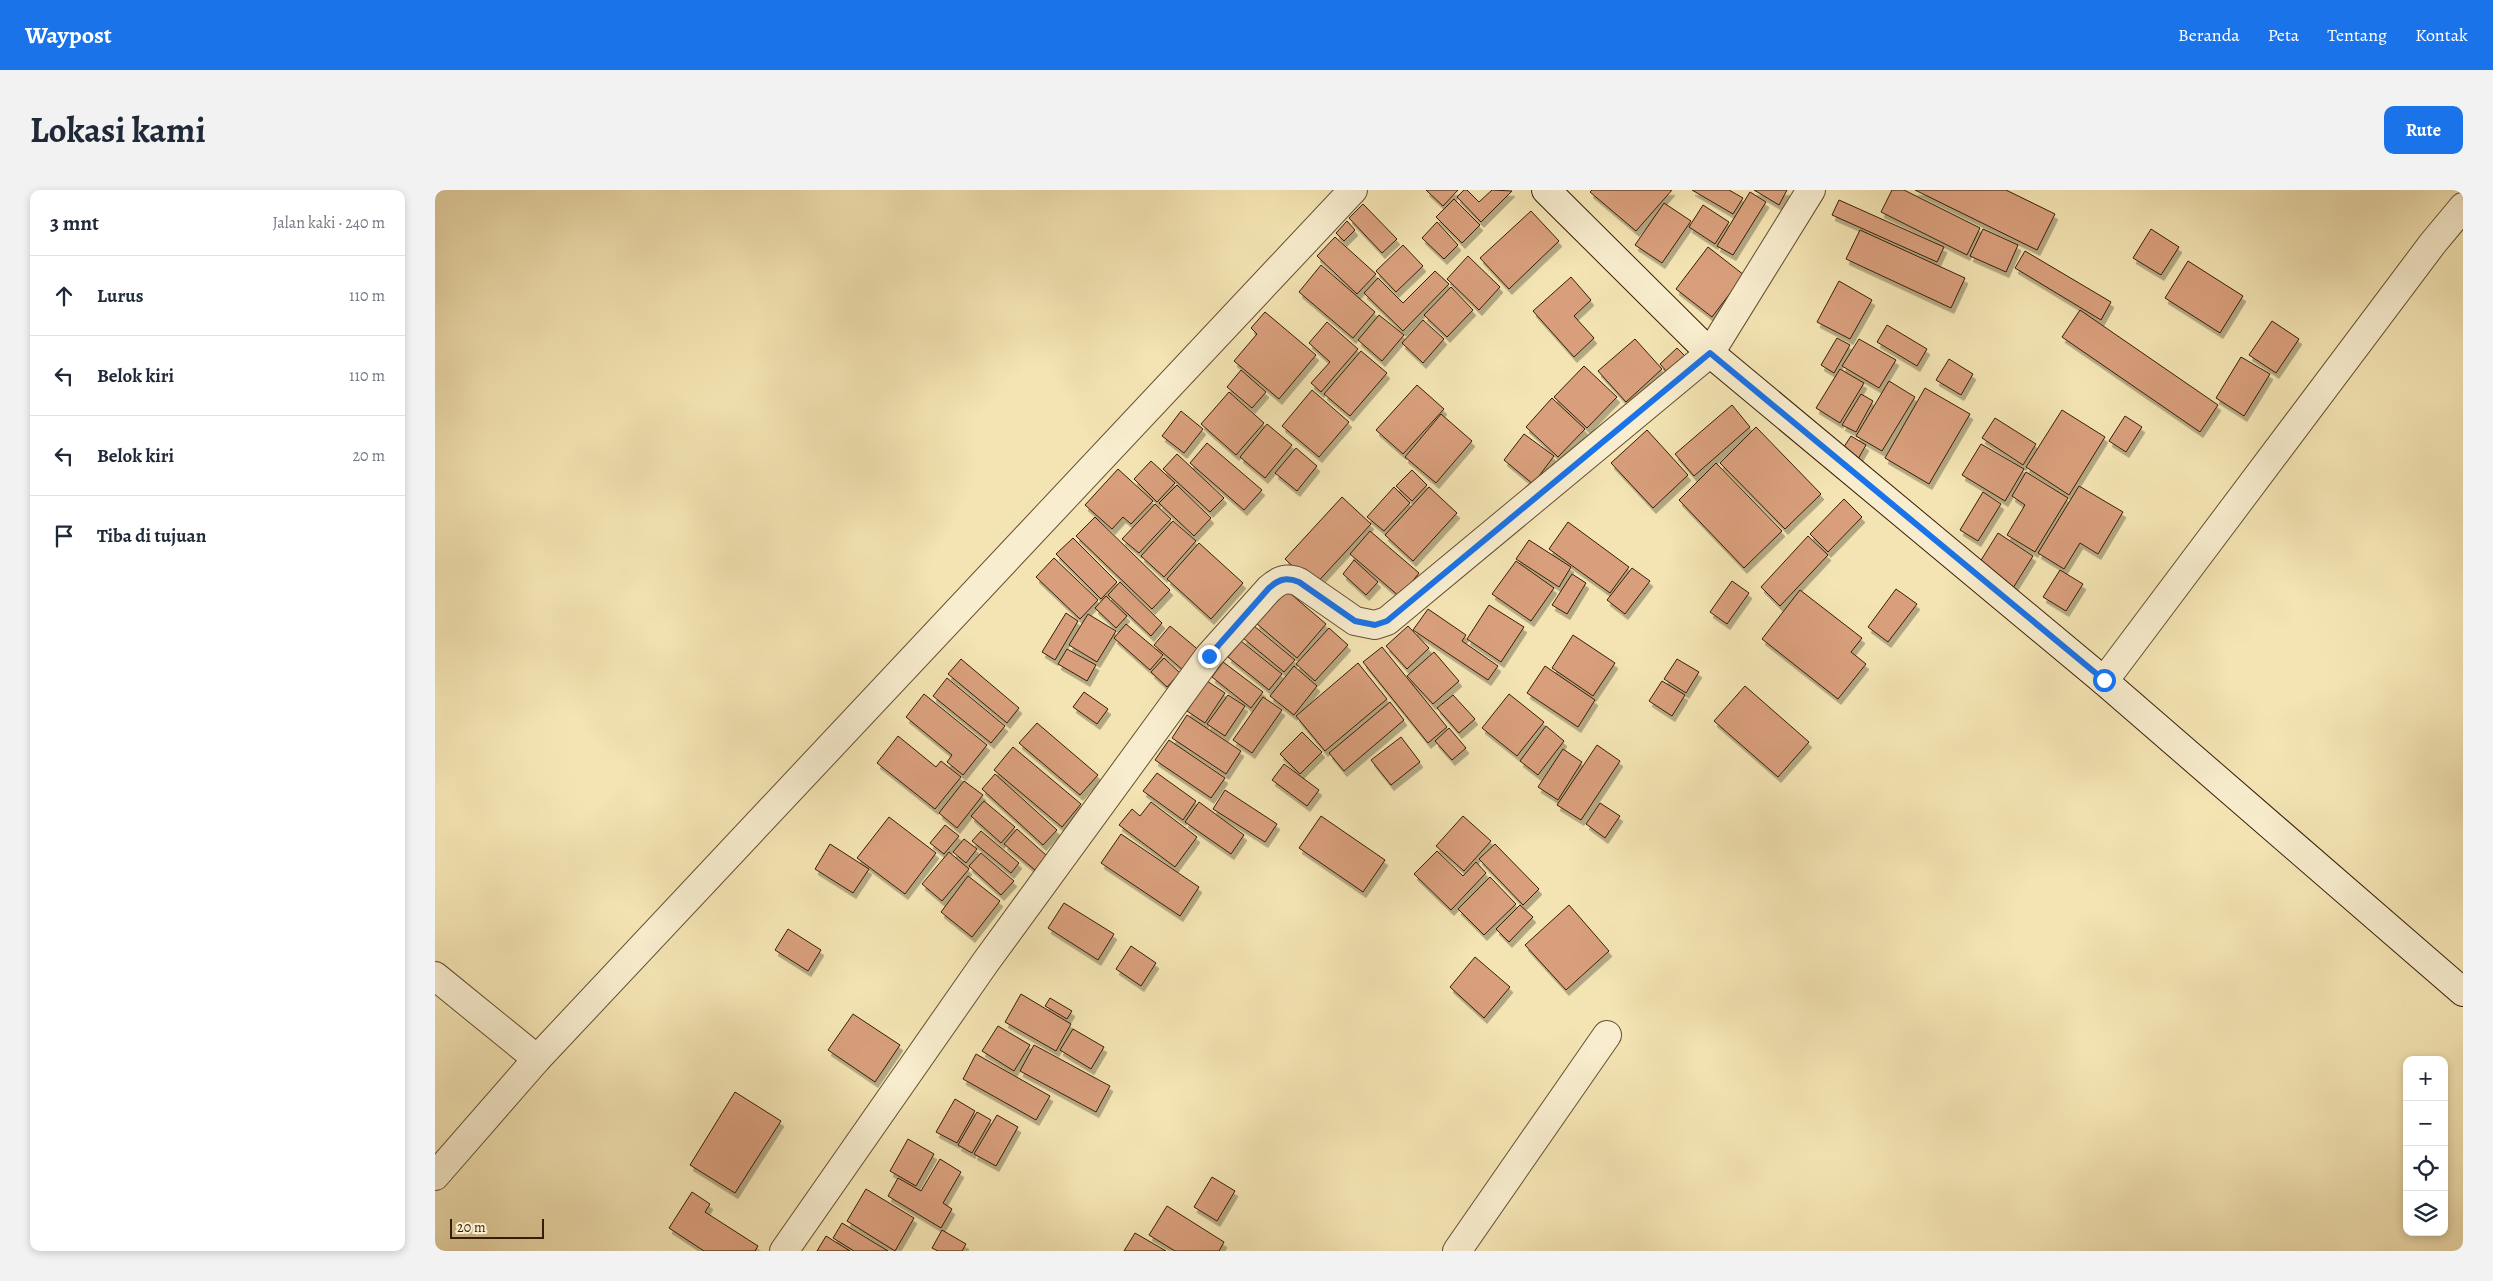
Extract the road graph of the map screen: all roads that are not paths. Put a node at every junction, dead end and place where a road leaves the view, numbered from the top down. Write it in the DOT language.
graph roads {
  1 [pos="1353,190"];
  2 [pos="1546,190"];
  3 [pos="1811,190"];
  4 [pos="2463,208"];
  5 [pos="1710,353"];
  6 [pos="2104,680"];
  7 [pos="435,976"];
  8 [pos="2463,992"];
  9 [pos="1607,1035"];
  10 [pos="537,1059"];
  11 [pos="435,1176"];
  12 [pos="784,1251"];
  13 [pos="1457,1251"];
  1 -- 10 [label="street"];
  2 -- 5 [label="street"];
  3 -- 5 [label="street"];
  4 -- 6 [label="street"];
  5 -- 6 [label="street"];
  5 -- 12 [label="street"];
  6 -- 8 [label="street"];
  7 -- 10 [label="street"];
  9 -- 13 [label="street"];
  10 -- 11 [label="street"];
}
